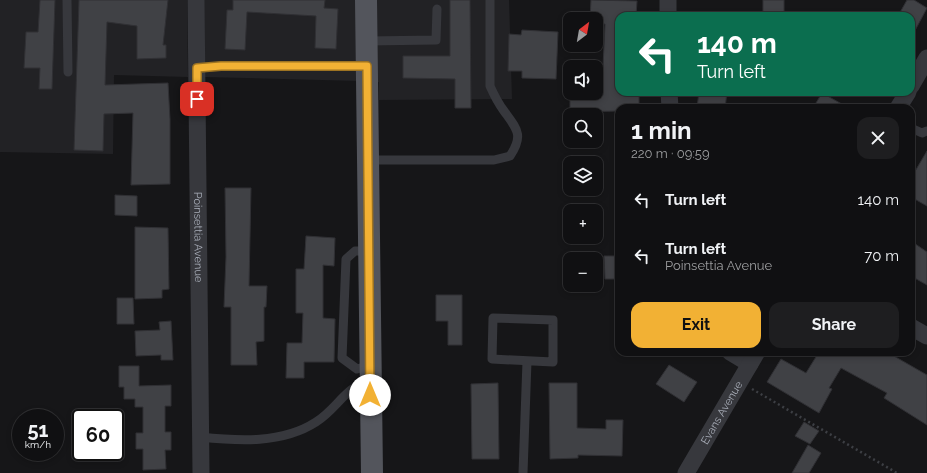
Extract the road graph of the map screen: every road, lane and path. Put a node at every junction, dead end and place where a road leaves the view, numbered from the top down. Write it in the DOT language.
graph roads {
  1 [pos="67,0"];
  2 [pos="196,0"];
  3 [pos="366,0"];
  4 [pos="490,0"];
  5 [pos="668,0"];
  6 [pos="437,9"];
  7 [pos="668,12"];
  8 [pos="367,41"];
  9 [pos="927,58"];
  10 [pos="367,66"];
  11 [pos="197,68"];
  12 [pos="68,72"];
  13 [pos="915,79"];
  14 [pos="915,130"];
  15 [pos="927,131"];
  16 [pos="368,160"];
  17 [pos="915,329"];
  18 [pos="927,336"];
  19 [pos="753,358"];
  20 [pos="527,361"];
  21 [pos="370,372"];
  22 [pos="740,382"];
  23 [pos="200,437"];
  24 [pos="201,473"];
  25 [pos="372,473"];
  26 [pos="523,473"];
  27 [pos="686,473"];
  28 [pos="897,473"];
  1 -- 12 [label="lane"];
  2 -- 11 [label="street, Poinsettia Avenue"];
  3 -- 8 [label="main road"];
  4 -- 16 [label="lane"];
  5 -- 7 [label="street"];
  6 -- 8 [label="lane"];
  8 -- 10 [label="main road"];
  9 -- 13 [label="street"];
  10 -- 11 [label="lane"];
  10 -- 16 [label="main road"];
  11 -- 23 [label="street, Poinsettia Avenue"];
  14 -- 15 [label="lane"];
  16 -- 21 [label="main road"];
  17 -- 18 [label="street"];
  19 -- 22 [label="street, Evans Avenue"];
  20 -- 20 [label="lane"];
  20 -- 26 [label="lane"];
  21 -- 23 [label="lane"];
  21 -- 25 [label="main road"];
  22 -- 27 [label="street, Evans Avenue"];
  22 -- 28 [label="path"];
  23 -- 24 [label="street, Poinsettia Avenue"];
}
